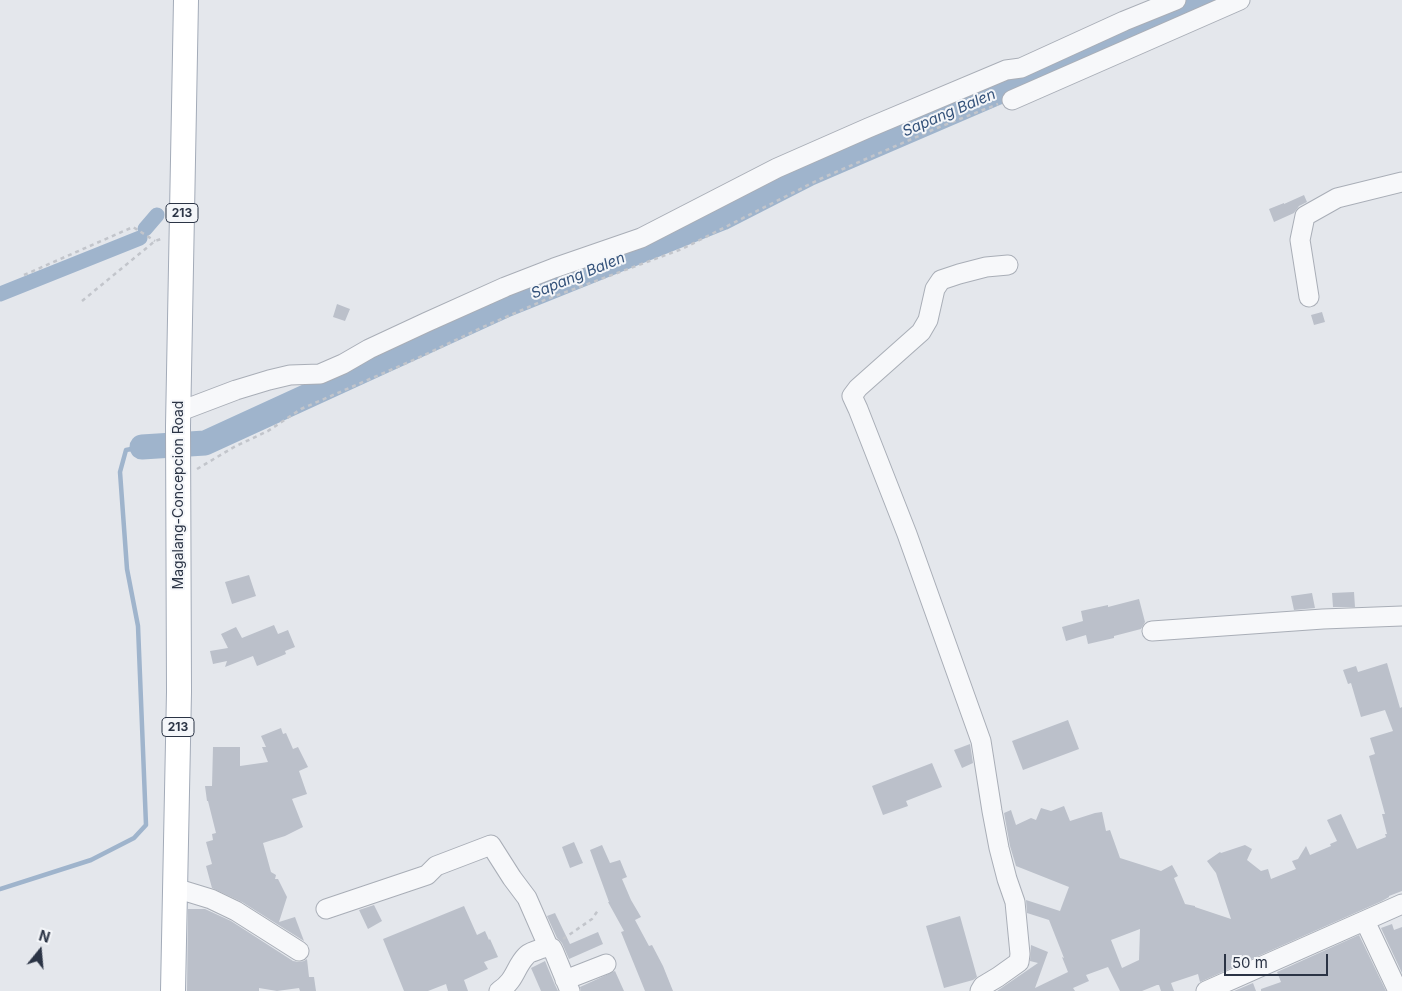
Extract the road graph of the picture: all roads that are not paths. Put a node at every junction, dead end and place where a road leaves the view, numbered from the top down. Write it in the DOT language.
graph roads {
  1 [pos="186,0"];
  2 [pos="1176,0"];
  3 [pos="1240,0"];
  4 [pos="1006,70"];
  5 [pos="1402,182"];
  6 [pos="1008,265"];
  7 [pos="1310,297"];
  8 [pos="178,419"];
  9 [pos="1402,616"];
  10 [pos="1152,631"];
  11 [pos="175,888"];
  12 [pos="1402,904"];
  13 [pos="326,909"];
  14 [pos="1365,921"];
  15 [pos="550,947"];
  16 [pos="299,951"];
  17 [pos="606,964"];
  18 [pos="568,985"];
  19 [pos="173,991"];
  20 [pos="499,991"];
  21 [pos="980,991"];
  22 [pos="1206,991"];
  23 [pos="1398,991"];
  1 -- 8 [label="main road, Magalang-Concepcion Road / 213"];
  2 -- 4 [label="street"];
  3 -- 4 [label="street"];
  4 -- 8 [label="street"];
  5 -- 7 [label="street"];
  6 -- 21 [label="street"];
  8 -- 11 [label="main road, Magalang-Concepcion Road / 213"];
  9 -- 10 [label="street"];
  11 -- 16 [label="street"];
  11 -- 19 [label="main road, Magalang-Concepcion Road / 213"];
  12 -- 14 [label="street"];
  13 -- 15 [label="street"];
  14 -- 22 [label="street"];
  14 -- 23 [label="street"];
  15 -- 18 [label="street"];
  15 -- 20 [label="street"];
  17 -- 18 [label="street"];
}
